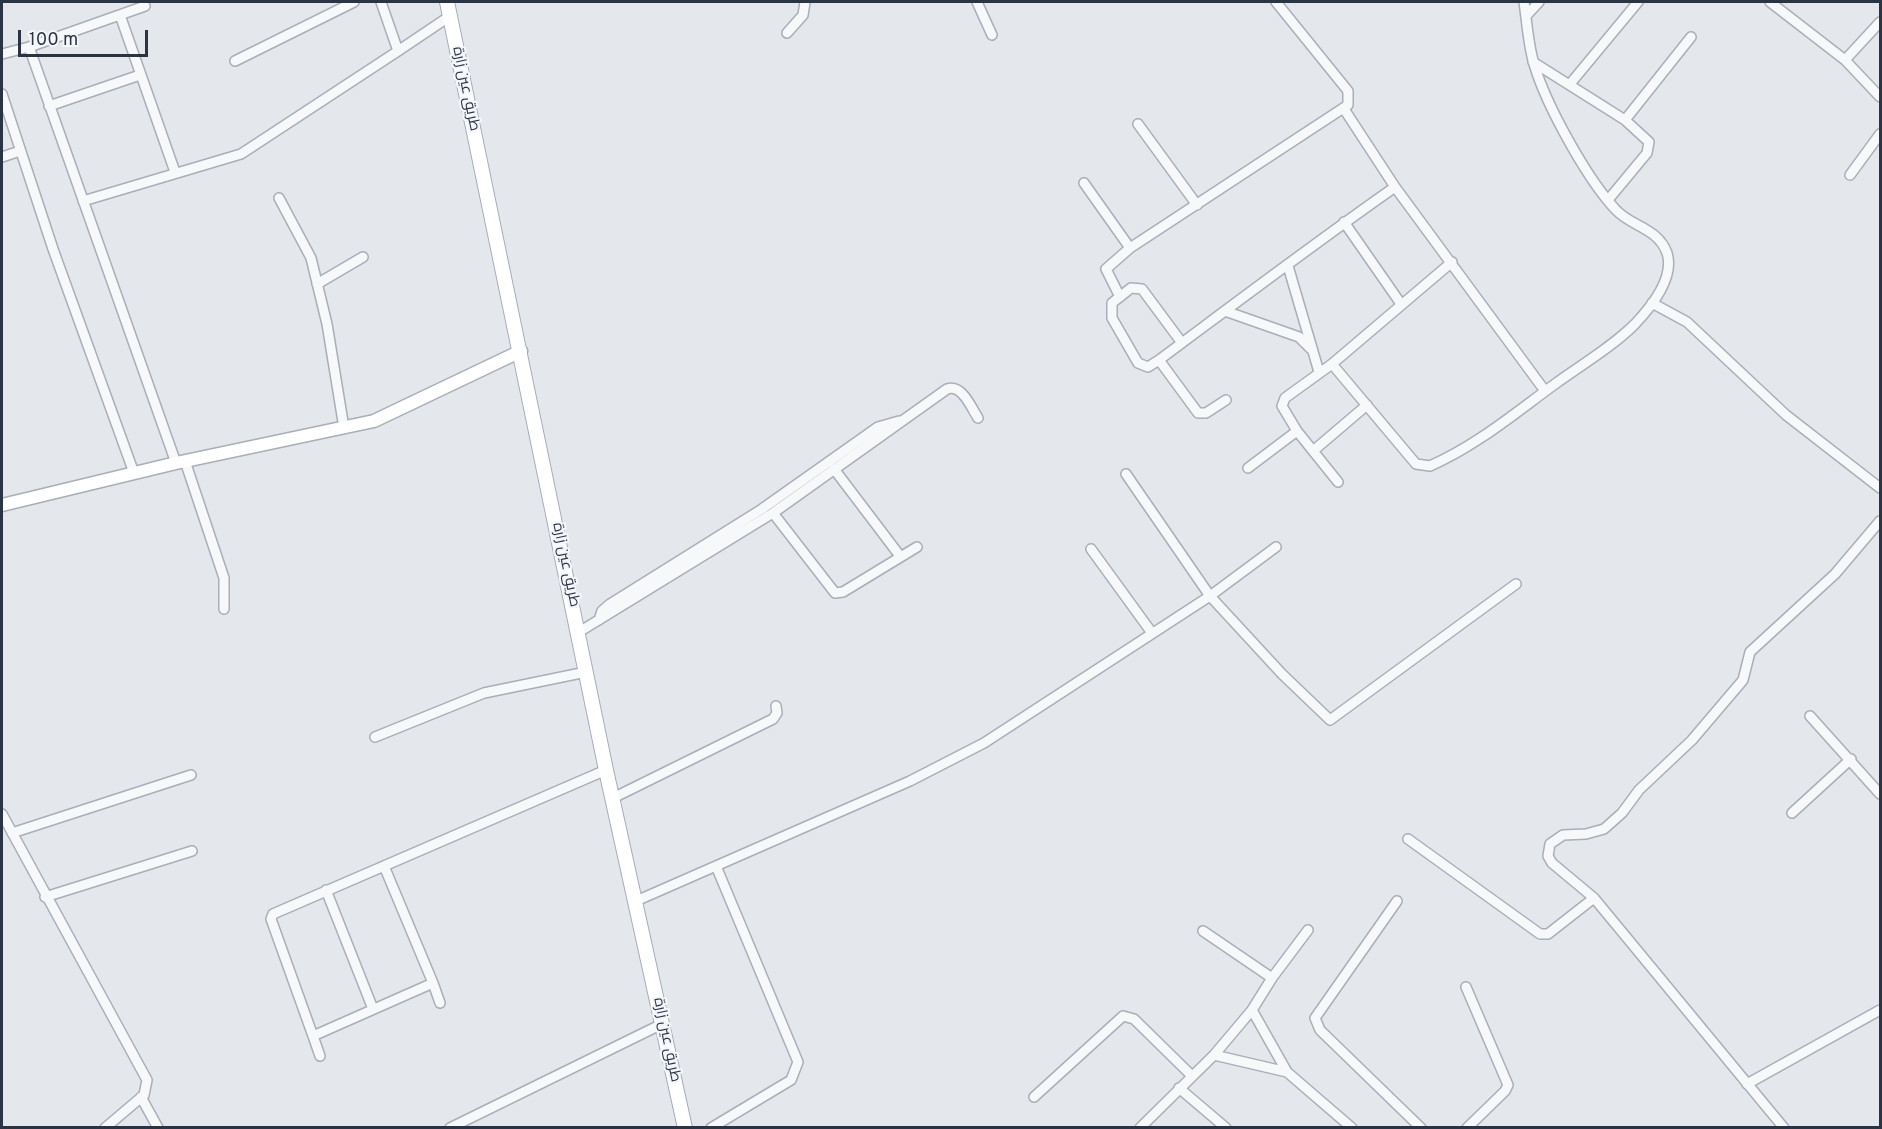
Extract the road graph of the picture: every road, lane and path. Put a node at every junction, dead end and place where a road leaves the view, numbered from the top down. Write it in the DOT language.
graph roads {
  1 [pos="354,2"];
  2 [pos="381,2"];
  3 [pos="447,2"];
  4 [pos="805,2"];
  5 [pos="977,2"];
  6 [pos="1276,2"];
  7 [pos="1524,2"];
  8 [pos="1539,2"];
  9 [pos="1638,2"];
  10 [pos="1770,2"];
  11 [pos="146,6"];
  12 [pos="120,15"];
  13 [pos="450,16"];
  14 [pos="1526,16"];
  15 [pos="1881,22"];
  16 [pos="787,33"];
  17 [pos="992,35"];
  18 [pos="1691,37"];
  19 [pos="29,47"];
  20 [pos="398,51"];
  21 [pos="2,54"];
  22 [pos="1845,60"];
  23 [pos="235,61"];
  24 [pos="1533,62"];
  25 [pos="140,75"];
  26 [pos="1570,84"];
  27 [pos="2,94"];
  28 [pos="1881,97"];
  29 [pos="49,106"];
  30 [pos="1344,109"];
  31 [pos="1625,120"];
  32 [pos="1138,124"];
  33 [pos="1881,134"];
  34 [pos="20,151"];
  35 [pos="2,157"];
  36 [pos="175,172"];
  37 [pos="1850,175"];
  38 [pos="1084,183"];
  39 [pos="1395,187"];
  40 [pos="279,198"];
  41 [pos="1608,200"];
  42 [pos="83,201"];
  43 [pos="1197,205"];
  44 [pos="1344,222"];
  45 [pos="1130,248"];
  46 [pos="363,257"];
  47 [pos="1452,262"];
  48 [pos="1288,266"];
  49 [pos="317,284"];
  50 [pos="1120,297"];
  51 [pos="1652,303"];
  52 [pos="1401,304"];
  53 [pos="1225,311"];
  54 [pos="1182,343"];
  55 [pos="1311,349"];
  56 [pos="521,351"];
  57 [pos="1159,360"];
  58 [pos="1332,364"];
  59 [pos="1319,372"];
  60 [pos="1545,392"];
  61 [pos="1226,400"];
  62 [pos="1367,405"];
  63 [pos="978,418"];
  64 [pos="902,421"];
  65 [pos="344,428"];
  66 [pos="1297,431"];
  67 [pos="1313,451"];
  68 [pos="181,462"];
  69 [pos="1248,468"];
  70 [pos="834,469"];
  71 [pos="134,473"];
  72 [pos="1126,474"];
  73 [pos="1338,482"];
  74 [pos="1881,488"];
  75 [pos="2,505"];
  76 [pos="773,513"];
  77 [pos="1881,521"];
  78 [pos="917,547"];
  79 [pos="1276,548"];
  80 [pos="1091,549"];
  81 [pos="900,556"];
  82 [pos="1516,584"];
  83 [pos="1210,596"];
  84 [pos="224,609"];
  85 [pos="599,620"];
  86 [pos="579,632"];
  87 [pos="1152,633"];
  88 [pos="586,672"];
  89 [pos="776,706"];
  90 [pos="1810,716"];
  91 [pos="375,737"];
  92 [pos="1851,759"];
  93 [pos="606,770"];
  94 [pos="191,775"];
  95 [pos="1881,794"];
  96 [pos="613,798"];
  97 [pos="1792,813"];
  98 [pos="2,814"];
  99 [pos="7,828"];
  100 [pos="1408,839"];
  101 [pos="192,851"];
  102 [pos="384,866"];
  103 [pos="716,866"];
  104 [pos="326,890"];
  105 [pos="45,897"];
  106 [pos="1594,898"];
  107 [pos="636,901"];
  108 [pos="1397,901"];
  109 [pos="1308,930"];
  110 [pos="1203,931"];
  111 [pos="1272,978"];
  112 [pos="433,982"];
  113 [pos="1466,987"];
  114 [pos="440,1003"];
  115 [pos="373,1010"];
  116 [pos="1252,1010"];
  117 [pos="1881,1010"];
  118 [pos="662,1024"];
  119 [pos="313,1036"];
  120 [pos="1214,1055"];
  121 [pos="320,1056"];
  122 [pos="1287,1072"];
  123 [pos="1191,1075"];
  124 [pos="1747,1084"];
  125 [pos="1179,1088"];
  126 [pos="141,1097"];
  127 [pos="1034,1097"];
  128 [pos="105,1128"];
  129 [pos="158,1128"];
  130 [pos="450,1128"];
  131 [pos="685,1128"];
  132 [pos="711,1128"];
  133 [pos="1140,1128"];
  134 [pos="1226,1128"];
  135 [pos="1352,1128"];
  136 [pos="1421,1128"];
  137 [pos="1467,1128"];
  138 [pos="1784,1128"];
  1 -- 23 [label="street"];
  2 -- 20 [label="street"];
  3 -- 13 [label="main road, طريق عين زارة"];
  4 -- 16 [label="street"];
  5 -- 17 [label="street"];
  6 -- 30 [label="street"];
  7 -- 14 [label="street"];
  8 -- 14 [label="street"];
  9 -- 26 [label="street"];
  10 -- 22 [label="street"];
  11 -- 12 [label="street"];
  12 -- 19 [label="street"];
  12 -- 25 [label="street"];
  13 -- 20 [label="street"];
  13 -- 56 [label="main road, طريق عين زارة"];
  14 -- 24 [label="street"];
  15 -- 22 [label="street"];
  18 -- 31 [label="street"];
  19 -- 21 [label="street"];
  19 -- 29 [label="street"];
  20 -- 36 [label="street"];
  22 -- 28 [label="street"];
  24 -- 26 [label="street"];
  24 -- 41 [label="street"];
  25 -- 29 [label="street"];
  25 -- 36 [label="street"];
  26 -- 31 [label="street"];
  27 -- 34 [label="street"];
  29 -- 42 [label="street"];
  30 -- 39 [label="street"];
  30 -- 43 [label="street"];
  31 -- 41 [label="street"];
  32 -- 43 [label="street"];
  33 -- 37 [label="street"];
  34 -- 35 [label="street"];
  34 -- 71 [label="street"];
  36 -- 42 [label="street"];
  38 -- 45 [label="street"];
  39 -- 44 [label="street"];
  39 -- 47 [label="street"];
  40 -- 49 [label="street"];
  41 -- 51 [label="street"];
  42 -- 68 [label="street"];
  43 -- 45 [label="street"];
  44 -- 48 [label="street"];
  44 -- 52 [label="street"];
  45 -- 50 [label="street"];
  46 -- 49 [label="street"];
  47 -- 52 [label="street"];
  47 -- 60 [label="street"];
  48 -- 53 [label="street"];
  48 -- 55 [label="street"];
  49 -- 65 [label="street"];
  50 -- 54 [label="street"];
  50 -- 57 [label="street"];
  51 -- 60 [label="street"];
  51 -- 74 [label="street"];
  52 -- 58 [label="street"];
  53 -- 54 [label="street"];
  53 -- 55 [label="street"];
  54 -- 57 [label="street"];
  55 -- 59 [label="street"];
  56 -- 65 [label="main road"];
  56 -- 86 [label="main road, طريق عين زارة"];
  57 -- 61 [label="street"];
  58 -- 59 [label="street"];
  58 -- 62 [label="street"];
  59 -- 66 [label="street"];
  60 -- 62 [label="street"];
  62 -- 67 [label="street"];
  63 -- 64 [label="street"];
  64 -- 70 [label="street"];
  64 -- 85 [label="street"];
  65 -- 68 [label="main road"];
  66 -- 67 [label="street"];
  66 -- 69 [label="street"];
  67 -- 73 [label="street"];
  68 -- 71 [label="main road"];
  68 -- 84 [label="street"];
  70 -- 76 [label="street"];
  70 -- 81 [label="street"];
  71 -- 75 [label="main road"];
  72 -- 83 [label="street"];
  76 -- 81 [label="street"];
  76 -- 85 [label="street"];
  77 -- 106 [label="street"];
  78 -- 81 [label="street"];
  79 -- 83 [label="street"];
  80 -- 87 [label="street"];
  82 -- 83 [label="street"];
  83 -- 87 [label="street"];
  85 -- 86 [label="street"];
  86 -- 88 [label="main road, طريق عين زارة"];
  87 -- 103 [label="street"];
  88 -- 91 [label="street"];
  88 -- 93 [label="main road, طريق عين زارة"];
  89 -- 96 [label="street"];
  90 -- 92 [label="street"];
  92 -- 95 [label="street"];
  92 -- 97 [label="street"];
  93 -- 96 [label="main road, طريق عين زارة"];
  93 -- 102 [label="street"];
  94 -- 99 [label="street"];
  96 -- 107 [label="main road, طريق عين زارة"];
  98 -- 99 [label="street"];
  99 -- 105 [label="street"];
  100 -- 106 [label="street"];
  101 -- 105 [label="street"];
  102 -- 104 [label="street"];
  102 -- 112 [label="street"];
  103 -- 107 [label="street"];
  103 -- 132 [label="street"];
  104 -- 115 [label="street"];
  104 -- 119 [label="street"];
  105 -- 126 [label="street"];
  106 -- 124 [label="street"];
  107 -- 118 [label="main road, طريق عين زارة"];
  108 -- 136 [label="street"];
  109 -- 111 [label="street"];
  110 -- 111 [label="street"];
  111 -- 116 [label="street"];
  112 -- 114 [label="street"];
  112 -- 115 [label="street"];
  113 -- 137 [label="street"];
  115 -- 119 [label="street"];
  116 -- 120 [label="street"];
  116 -- 122 [label="street"];
  117 -- 124 [label="street"];
  118 -- 130 [label="street"];
  118 -- 131 [label="main road, طريق عين زارة"];
  119 -- 121 [label="street"];
  120 -- 122 [label="street"];
  120 -- 123 [label="street"];
  122 -- 135 [label="street"];
  123 -- 125 [label="street"];
  123 -- 127 [label="street"];
  124 -- 138 [label="street"];
  125 -- 133 [label="street"];
  125 -- 134 [label="street"];
  126 -- 128 [label="street"];
  126 -- 129 [label="street"];
}
